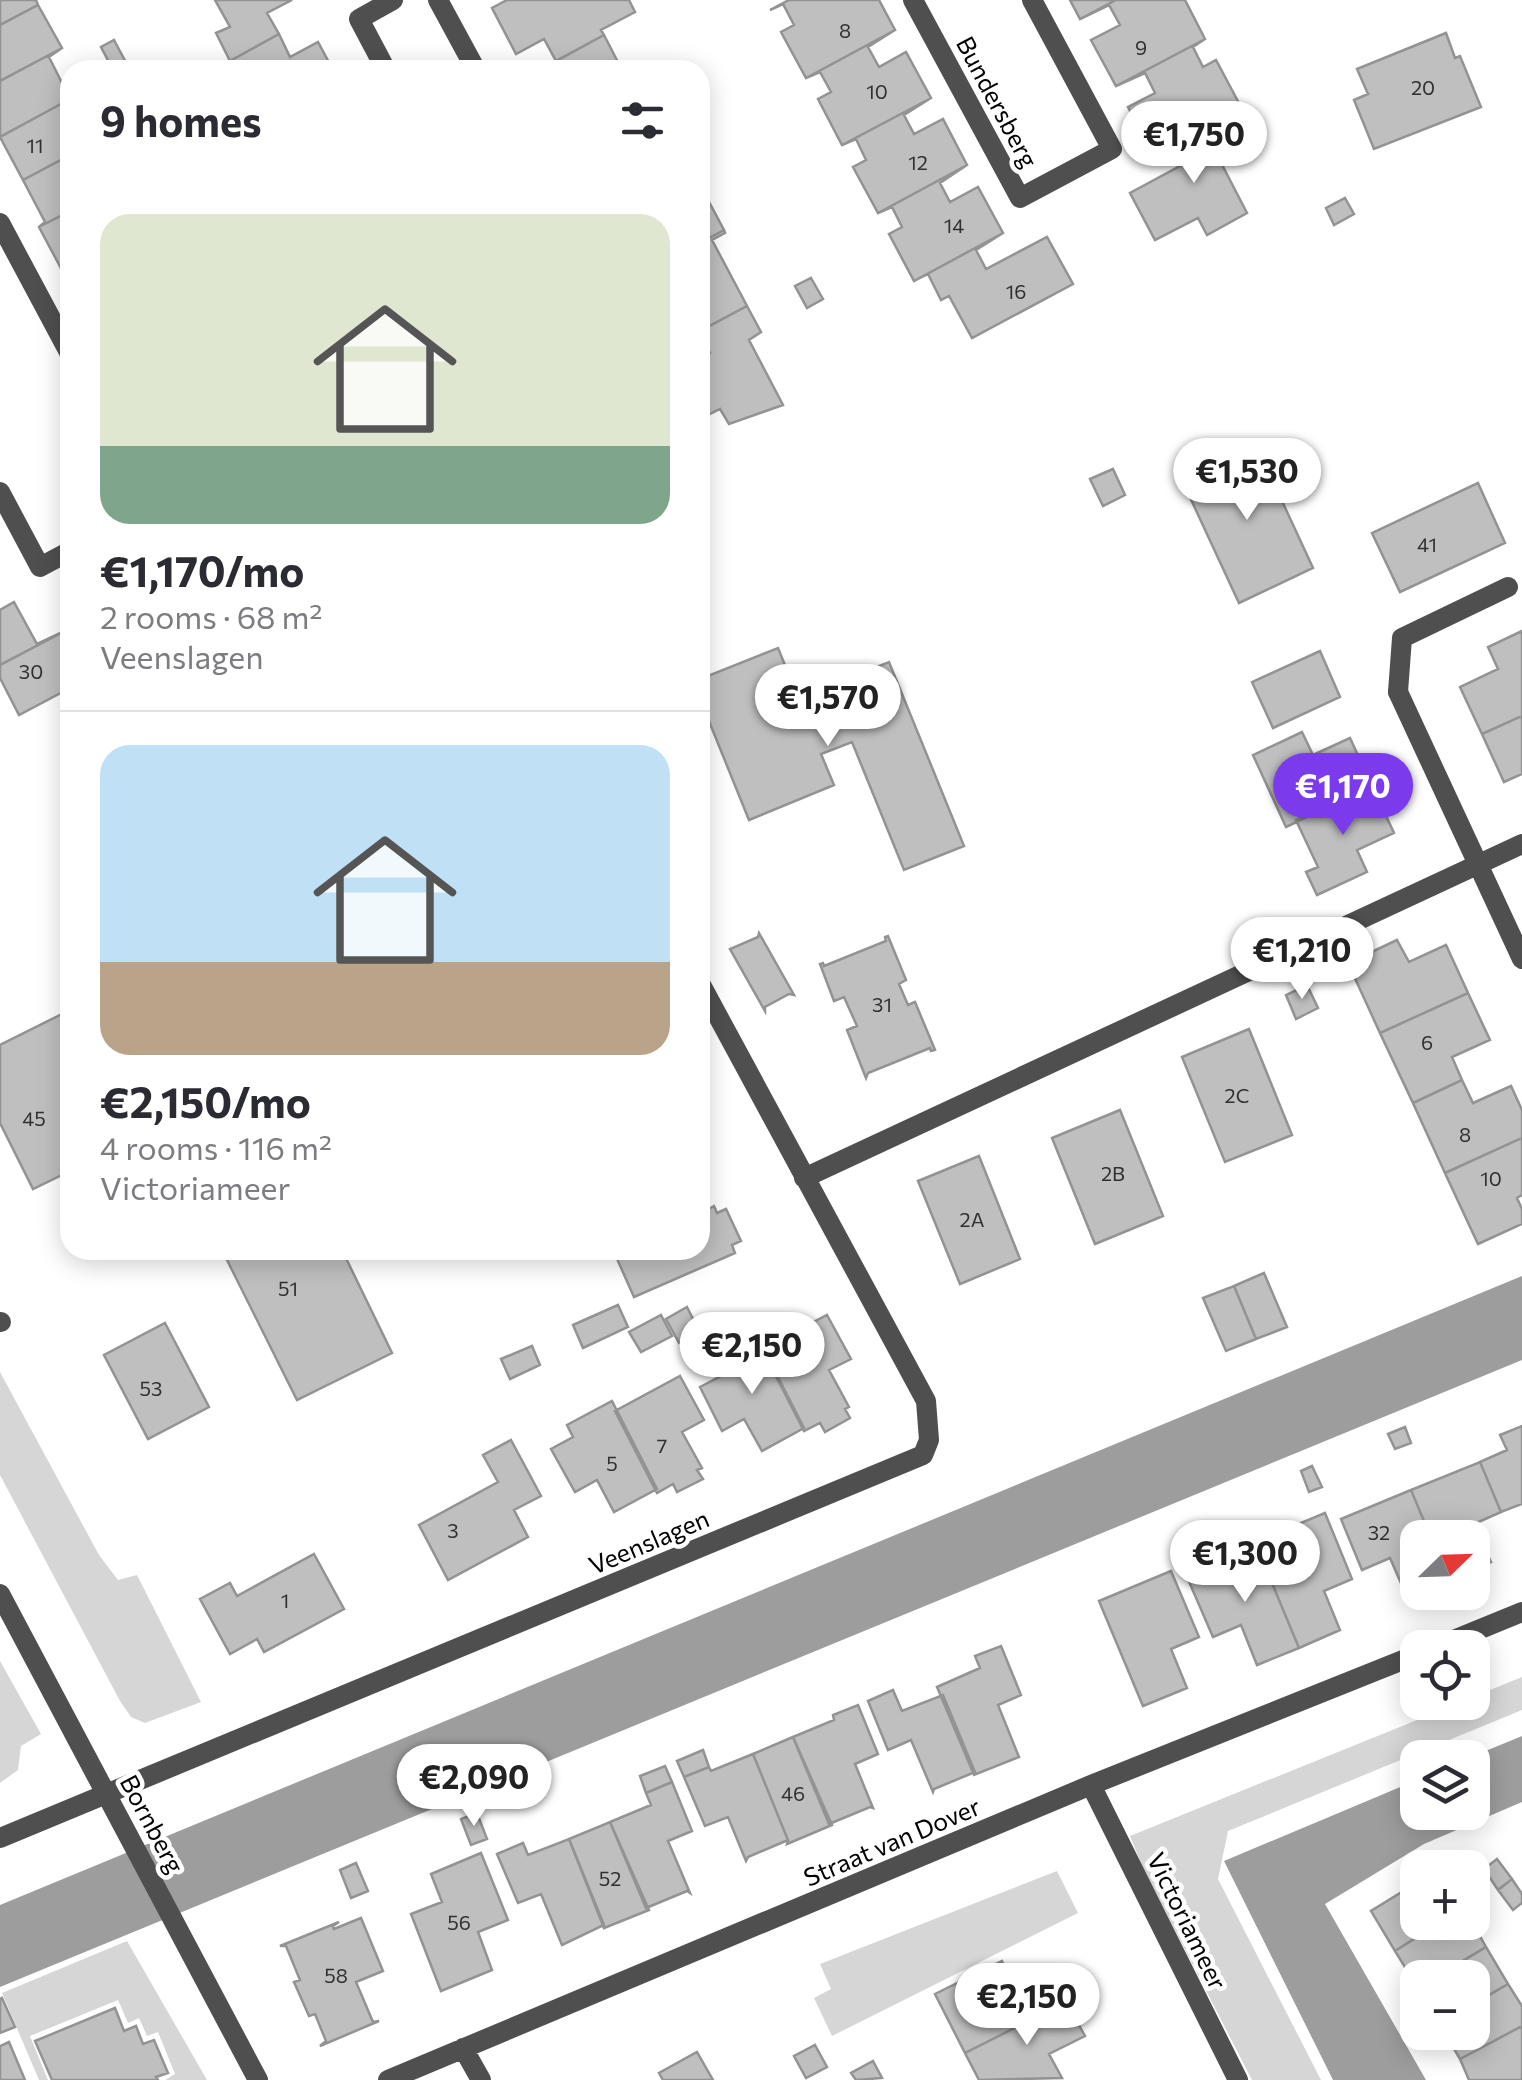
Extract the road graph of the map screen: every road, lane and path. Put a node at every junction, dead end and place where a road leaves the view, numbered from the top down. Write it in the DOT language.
graph roads {
  1 [pos="393,0"];
  2 [pos="438,0"];
  3 [pos="913,0"];
  4 [pos="1032,0"];
  5 [pos="381,60"];
  6 [pos="471,60"];
  7 [pos="0,223"];
  8 [pos="60,335"];
  9 [pos="0,492"];
  10 [pos="60,556"];
  11 [pos="1508,588"];
  12 [pos="1522,844"];
  13 [pos="1478,864"];
  14 [pos="1522,958"];
  15 [pos="710,1001"];
  16 [pos="804,1178"];
  17 [pos="0,1594"];
  18 [pos="1522,1612"];
  19 [pos="1478,1630"];
  20 [pos="1400,1661"];
  21 [pos="1092,1785"];
  22 [pos="107,1794"];
  23 [pos="0,1838"];
  24 [pos="464,2048"];
  25 [pos="258,2080"];
  26 [pos="388,2080"];
  27 [pos="482,2080"];
  28 [pos="1238,2080"];
  1 -- 5 [label="street"];
  2 -- 6 [label="street"];
  3 -- 4 [label="street, Bundersberg"];
  7 -- 8 [label="street"];
  9 -- 10 [label="street"];
  11 -- 13 [label="street"];
  12 -- 13 [label="street"];
  13 -- 14 [label="street"];
  13 -- 16 [label="street"];
  15 -- 16 [label="street, Veenslagen"];
  16 -- 22 [label="street, Veenslagen"];
  17 -- 22 [label="street, Bornberg"];
  18 -- 19 [label="street"];
  20 -- 21 [label="street, Straat van Dover"];
  21 -- 24 [label="street, Straat van Dover"];
  21 -- 28 [label="street, Victoriameer"];
  22 -- 23 [label="street"];
  22 -- 25 [label="street, Bornberg"];
  24 -- 26 [label="street, Straat van Dover"];
  24 -- 27 [label="street"];
}
